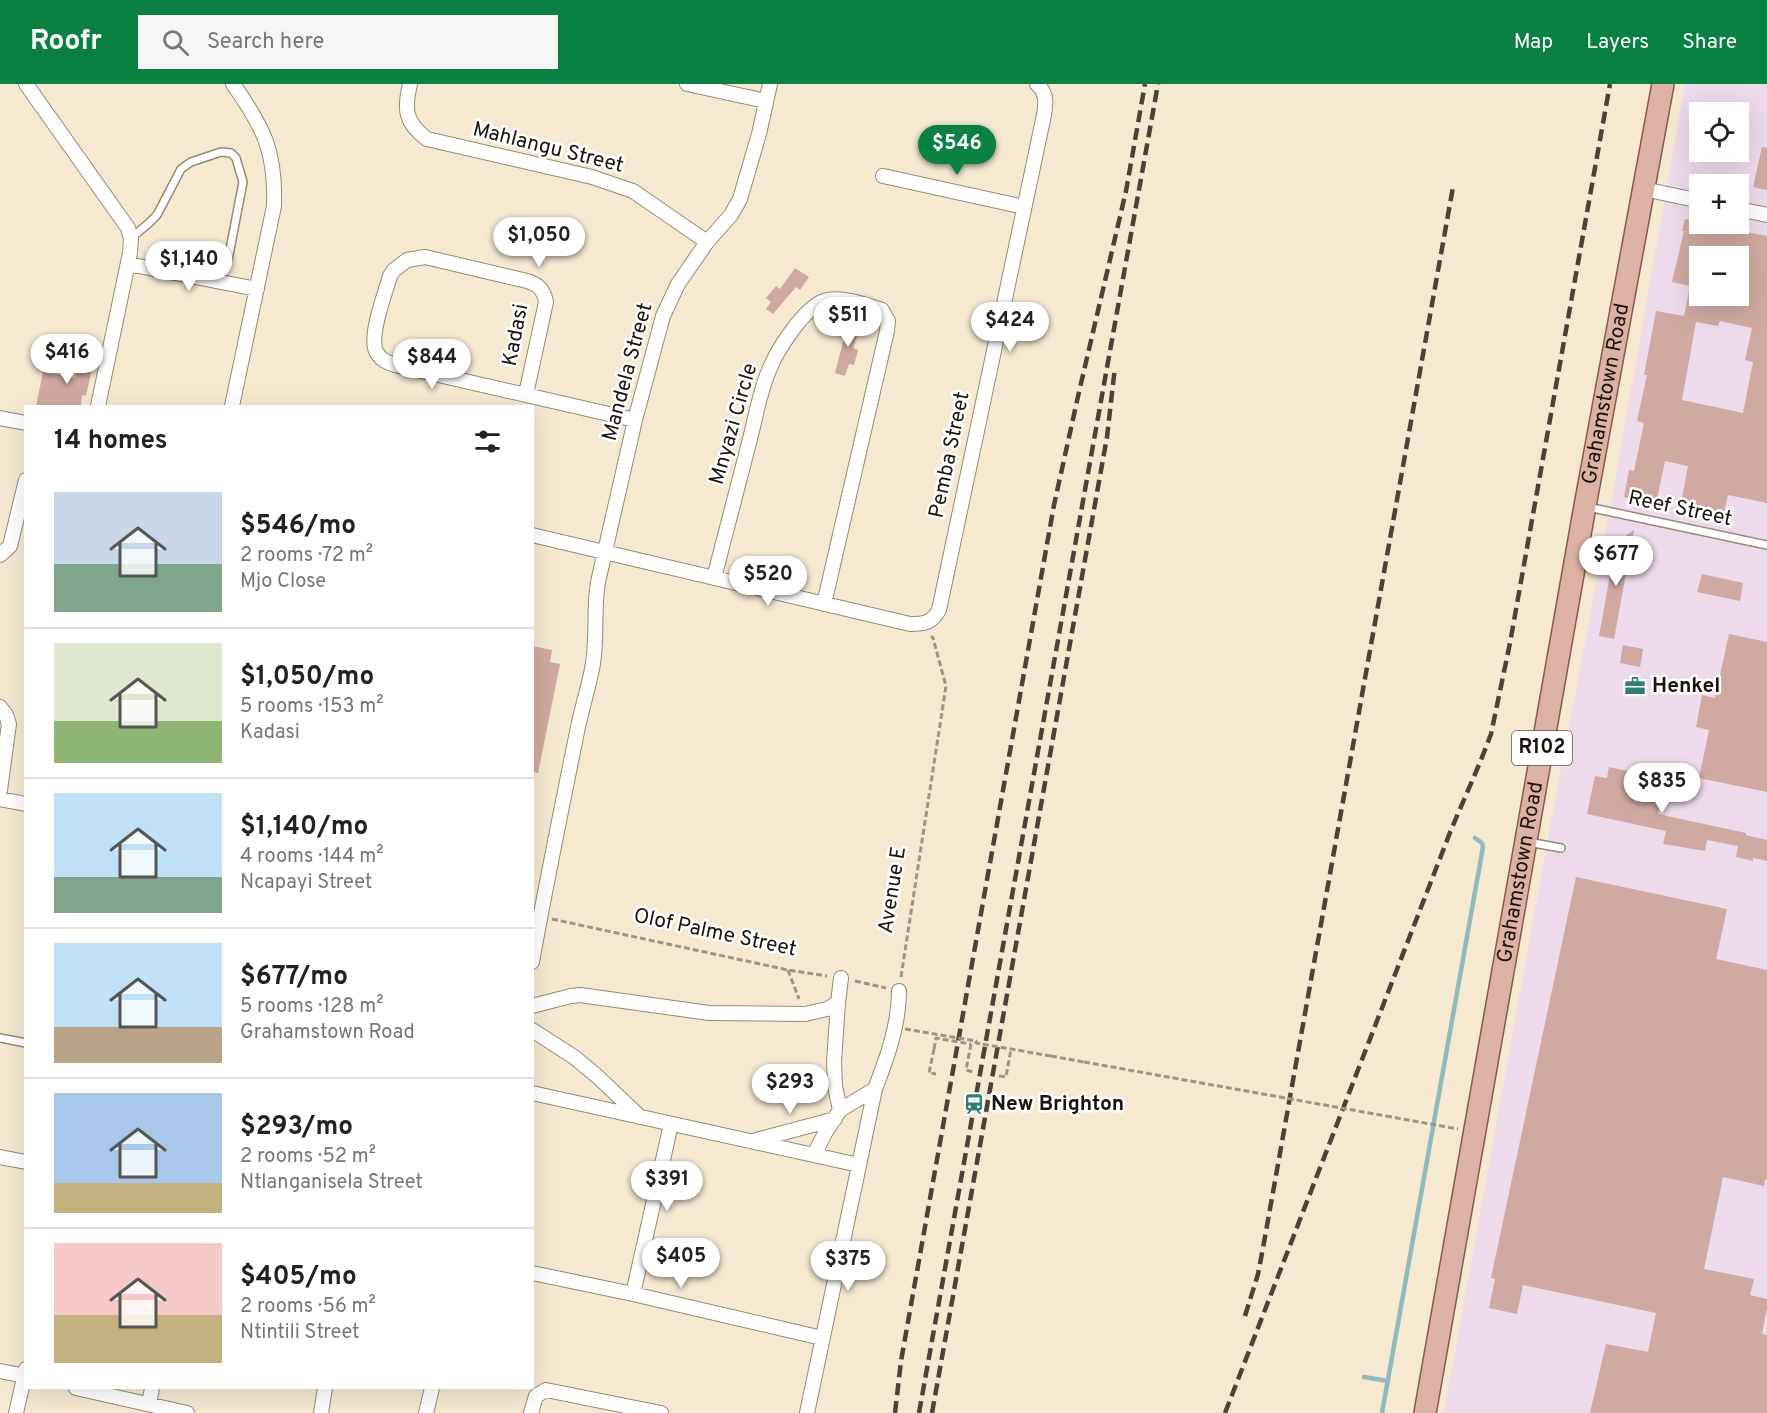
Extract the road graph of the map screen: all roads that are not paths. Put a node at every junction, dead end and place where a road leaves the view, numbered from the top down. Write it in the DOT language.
graph roads {
  1 [pos="26,84"];
  2 [pos="233,84"];
  3 [pos="410,84"];
  4 [pos="687,84"];
  5 [pos="770,84"];
  6 [pos="1037,84"];
  7 [pos="1663,84"];
  8 [pos="766,100"];
  9 [pos="883,176"];
  10 [pos="1644,189"];
  11 [pos="1689,199"];
  12 [pos="1024,207"];
  13 [pos="1749,211"];
  14 [pos="1767,215"];
  15 [pos="131,238"];
  16 [pos="707,242"];
  17 [pos="228,260"];
  18 [pos="128,264"];
  19 [pos="256,290"];
  20 [pos="526,394"];
  21 [pos="98,405"];
  22 [pos="232,405"];
  23 [pos="0,418"];
  24 [pos="635,420"];
  25 [pos="24,423"];
  26 [pos="24,488"];
  27 [pos="1585,506"];
  28 [pos="534,535"];
  29 [pos="1767,545"];
  30 [pos="605,552"];
  31 [pos="0,555"];
  32 [pos="714,578"];
  33 [pos="824,604"];
  34 [pos="0,707"];
  35 [pos="0,790"];
  36 [pos="0,799"];
  37 [pos="24,804"];
  38 [pos="1525,841"];
  39 [pos="1561,848"];
  40 [pos="537,902"];
  41 [pos="534,938"];
  42 [pos="841,978"];
  43 [pos="899,991"];
  44 [pos="838,1003"];
  45 [pos="534,1005"];
  46 [pos="534,1031"];
  47 [pos="0,1038"];
  48 [pos="24,1043"];
  49 [pos="875,1089"];
  50 [pos="534,1093"];
  51 [pos="838,1114"];
  52 [pos="641,1118"];
  53 [pos="671,1124"];
  54 [pos="754,1141"];
  55 [pos="814,1155"];
  56 [pos="0,1156"];
  57 [pos="24,1162"];
  58 [pos="859,1165"];
  59 [pos="534,1273"];
  60 [pos="633,1294"];
  61 [pos="822,1338"];
  62 [pos="0,1371"];
  63 [pos="24,1374"];
  64 [pos="24,1378"];
  65 [pos="81,1389"];
  66 [pos="152,1389"];
  67 [pos="325,1389"];
  68 [pos="432,1389"];
  69 [pos="149,1404"];
  70 [pos="16,1413"];
  71 [pos="187,1413"];
  72 [pos="321,1413"];
  73 [pos="426,1413"];
  74 [pos="531,1413"];
  75 [pos="661,1413"];
  76 [pos="807,1413"];
  77 [pos="1425,1413"];
  1 -- 15 [label="street"];
  2 -- 19 [label="street"];
  3 -- 16 [label="street, Mahlangu Street"];
  4 -- 8 [label="street"];
  5 -- 8 [label="street, Mandela Street"];
  6 -- 12 [label="street, Pemba Street"];
  7 -- 10 [label="main road, Grahamstown Road / R102"];
  8 -- 16 [label="street, Mandela Street"];
  9 -- 12 [label="street"];
  10 -- 11 [label="street"];
  10 -- 27 [label="main road, Grahamstown Road / R102"];
  12 -- 33 [label="street, Pemba Street"];
  13 -- 14 [label="street"];
  15 -- 17 [label="lane"];
  15 -- 18 [label="street"];
  16 -- 24 [label="street, Mandela Street"];
  18 -- 19 [label="street"];
  18 -- 21 [label="street"];
  19 -- 22 [label="street"];
  20 -- 20 [label="street, Kadasi"];
  20 -- 24 [label="street, Kadasi"];
  23 -- 25 [label="street"];
  24 -- 30 [label="street, Mandela Street"];
  26 -- 31 [label="street"];
  27 -- 29 [label="lane, Reef Street"];
  27 -- 38 [label="main road, Grahamstown Road / R102"];
  28 -- 30 [label="street"];
  30 -- 32 [label="street"];
  30 -- 40 [label="street, Mandela Street"];
  32 -- 33 [label="street"];
  32 -- 33 [label="street, Mnyazi Circle"];
  34 -- 35 [label="street"];
  36 -- 37 [label="street"];
  38 -- 39 [label="lane"];
  38 -- 77 [label="main road, Grahamstown Road / R102"];
  40 -- 41 [label="street, Mandela Street"];
  42 -- 44 [label="street"];
  43 -- 49 [label="street"];
  44 -- 45 [label="street"];
  44 -- 51 [label="street"];
  46 -- 52 [label="street"];
  47 -- 48 [label="lane"];
  49 -- 51 [label="street"];
  49 -- 58 [label="street"];
  50 -- 52 [label="street"];
  51 -- 54 [label="street"];
  51 -- 55 [label="street"];
  52 -- 53 [label="street"];
  53 -- 54 [label="street"];
  53 -- 60 [label="street"];
  54 -- 55 [label="street"];
  55 -- 58 [label="street"];
  56 -- 57 [label="street"];
  58 -- 61 [label="street"];
  59 -- 60 [label="street"];
  60 -- 61 [label="street"];
  61 -- 76 [label="street"];
  62 -- 63 [label="street"];
  64 -- 70 [label="street"];
  65 -- 69 [label="street"];
  66 -- 69 [label="street"];
  67 -- 72 [label="street"];
  68 -- 73 [label="street"];
  69 -- 71 [label="street"];
  74 -- 75 [label="street"];
}
